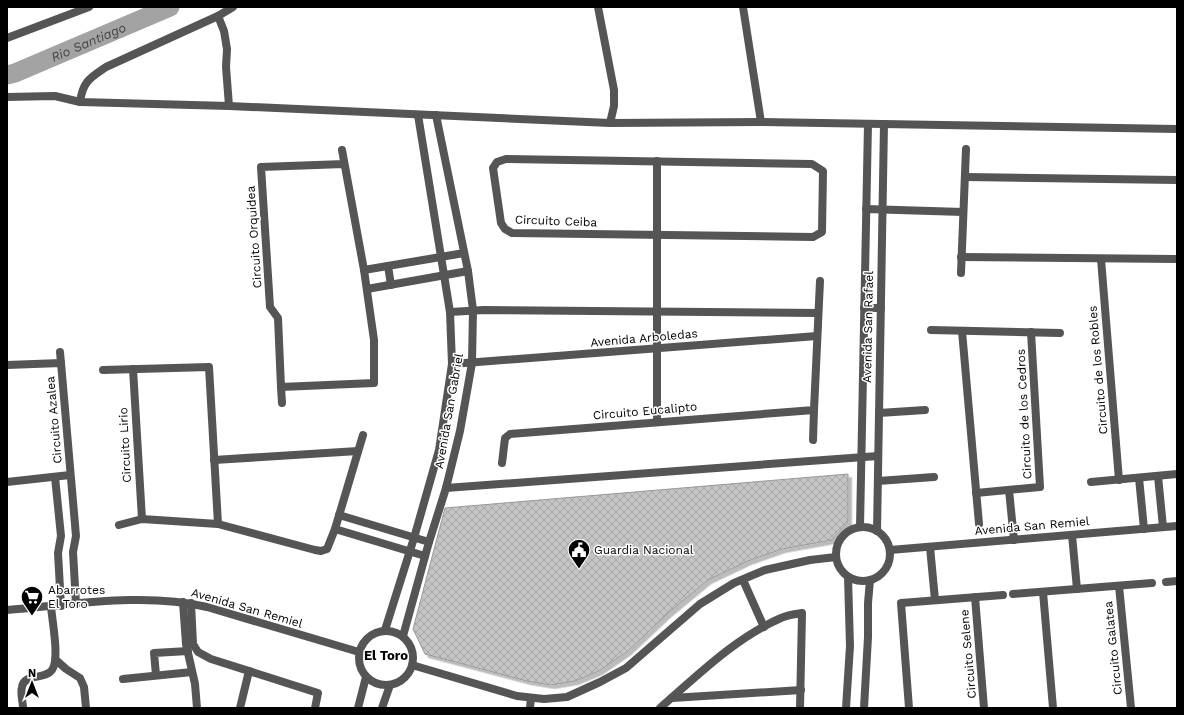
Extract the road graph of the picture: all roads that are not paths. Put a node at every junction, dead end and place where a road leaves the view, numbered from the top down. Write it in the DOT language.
graph roads {
  1 [pos="89,7"];
  2 [pos="233,7"];
  3 [pos="598,7"];
  4 [pos="743,7"];
  5 [pos="218,16"];
  6 [pos="7,38"];
  7 [pos="7,97"];
  8 [pos="80,102"];
  9 [pos="229,106"];
  10 [pos="418,115"];
  11 [pos="436,115"];
  12 [pos="761,122"];
  13 [pos="610,123"];
  14 [pos="868,124"];
  15 [pos="884,124"];
  16 [pos="1177,129"];
  17 [pos="966,149"];
  18 [pos="342,150"];
  19 [pos="657,161"];
  20 [pos="344,164"];
  21 [pos="964,177"];
  22 [pos="1177,180"];
  23 [pos="866,209"];
  24 [pos="883,210"];
  25 [pos="963,212"];
  26 [pos="657,235"];
  27 [pos="464,253"];
  28 [pos="442,256"];
  29 [pos="961,257"];
  30 [pos="1101,259"];
  31 [pos="1177,259"];
  32 [pos="388,266"];
  33 [pos="364,270"];
  34 [pos="468,271"];
  35 [pos="961,273"];
  36 [pos="445,275"];
  37 [pos="820,281"];
  38 [pos="391,285"];
  39 [pos="367,289"];
  40 [pos="864,308"];
  41 [pos="881,308"];
  42 [pos="472,310"];
  43 [pos="450,312"];
  44 [pos="657,312"];
  45 [pos="818,313"];
  46 [pos="930,330"];
  47 [pos="962,331"];
  48 [pos="1031,332"];
  49 [pos="1060,333"];
  50 [pos="817,336"];
  51 [pos="657,349"];
  52 [pos="60,352"];
  53 [pos="61,362"];
  54 [pos="472,363"];
  55 [pos="452,364"];
  56 [pos="7,365"];
  57 [pos="133,369"];
  58 [pos="103,370"];
  59 [pos="281,386"];
  60 [pos="282,403"];
  61 [pos="814,410"];
  62 [pos="925,410"];
  63 [pos="879,413"];
  64 [pos="657,422"];
  65 [pos="363,435"];
  66 [pos="813,440"];
  67 [pos="358,451"];
  68 [pos="878,456"];
  69 [pos="862,457"];
  70 [pos="214,460"];
  71 [pos="502,463"];
  72 [pos="1177,474"];
  73 [pos="70,475"];
  74 [pos="1158,476"];
  75 [pos="55,477"];
  76 [pos="934,477"];
  77 [pos="1139,478"];
  78 [pos="1119,480"];
  79 [pos="878,481"];
  80 [pos="7,482"];
  81 [pos="1090,482"];
  82 [pos="446,488"];
  83 [pos="1009,490"];
  84 [pos="976,493"];
  85 [pos="340,515"];
  86 [pos="142,519"];
  87 [pos="360,521"];
  88 [pos="218,524"];
  89 [pos="979,524"];
  90 [pos="118,525"];
  91 [pos="1177,526"];
  92 [pos="860,527"];
  93 [pos="1163,527"];
  94 [pos="335,529"];
  95 [pos="1144,529"];
  96 [pos="877,531"];
  97 [pos="355,534"];
  98 [pos="1072,535"];
  99 [pos="414,538"];
  100 [pos="1014,540"];
  101 [pos="429,542"];
  102 [pos="930,547"];
  103 [pos="890,550"];
  104 [pos="410,551"];
  105 [pos="73,552"];
  106 [pos="58,553"];
  107 [pos="425,556"];
  108 [pos="836,557"];
  109 [pos="848,577"];
  110 [pos="743,580"];
  111 [pos="870,580"];
  112 [pos="1177,581"];
  113 [pos="1166,582"];
  114 [pos="1152,583"];
  115 [pos="1119,586"];
  116 [pos="1077,589"];
  117 [pos="1043,592"];
  118 [pos="1013,594"];
  119 [pos="1003,595"];
  120 [pos="975,597"];
  121 [pos="935,600"];
  122 [pos="187,603"];
  123 [pos="76,604"];
  124 [pos="51,606"];
  125 [pos="61,606"];
  126 [pos="7,610"];
  127 [pos="764,627"];
  128 [pos="385,630"];
  129 [pos="403,636"];
  130 [pos="188,651"];
  131 [pos="359,652"];
  132 [pos="56,660"];
  133 [pos="412,665"];
  134 [pos="249,671"];
  135 [pos="192,672"];
  136 [pos="156,676"];
  137 [pos="366,677"];
  138 [pos="123,679"];
  139 [pos="390,685"];
  140 [pos="800,690"];
  141 [pos="531,698"];
  142 [pos="672,698"];
  143 [pos="23,708"];
  144 [pos="86,708"];
  145 [pos="197,708"];
  146 [pos="240,708"];
  147 [pos="315,708"];
  148 [pos="358,708"];
  149 [pos="382,708"];
  150 [pos="530,708"];
  151 [pos="660,708"];
  152 [pos="800,708"];
  153 [pos="846,708"];
  154 [pos="864,708"];
  155 [pos="909,708"];
  156 [pos="984,708"];
  157 [pos="1054,708"];
  158 [pos="1130,708"];
  1 -- 6 [label="street"];
  2 -- 5 [label="street"];
  3 -- 13 [label="street"];
  4 -- 12 [label="street"];
  5 -- 8 [label="street"];
  5 -- 9 [label="street"];
  7 -- 8 [label="street"];
  8 -- 9 [label="street"];
  9 -- 10 [label="street"];
  10 -- 11 [label="street"];
  10 -- 28 [label="street, Avenida San Gabriel"];
  11 -- 13 [label="street"];
  11 -- 27 [label="street, Avenida San Gabriel"];
  12 -- 13 [label="street"];
  12 -- 14 [label="street"];
  14 -- 15 [label="street"];
  14 -- 23 [label="street, Avenida San Rafael"];
  15 -- 16 [label="street"];
  15 -- 24 [label="street, Avenida San Rafael"];
  17 -- 21 [label="street"];
  18 -- 20 [label="street"];
  19 -- 26 [label="street"];
  19 -- 26 [label="street, Circuito Ceiba"];
  19 -- 26 [label="street, Circuito Ceiba"];
  20 -- 33 [label="street"];
  20 -- 59 [label="street, Circuito Orquídea"];
  21 -- 22 [label="street"];
  21 -- 25 [label="street"];
  23 -- 24 [label="street"];
  23 -- 40 [label="street, Avenida San Rafael"];
  24 -- 25 [label="street"];
  24 -- 41 [label="street, Avenida San Rafael"];
  25 -- 29 [label="street"];
  26 -- 44 [label="street"];
  27 -- 28 [label="street"];
  27 -- 34 [label="street, Avenida San Gabriel"];
  28 -- 32 [label="street"];
  28 -- 36 [label="street, Avenida San Gabriel"];
  29 -- 30 [label="street"];
  29 -- 35 [label="street"];
  30 -- 31 [label="street"];
  30 -- 78 [label="street, Circuito de los Robles"];
  32 -- 33 [label="street"];
  32 -- 38 [label="street"];
  33 -- 39 [label="street"];
  34 -- 36 [label="street"];
  34 -- 42 [label="street, Avenida San Gabriel"];
  36 -- 38 [label="street"];
  36 -- 43 [label="street, Avenida San Gabriel"];
  37 -- 45 [label="street"];
  38 -- 39 [label="street"];
  39 -- 59 [label="street"];
  40 -- 41 [label="street"];
  40 -- 69 [label="street, Avenida San Rafael"];
  41 -- 63 [label="street, Avenida San Rafael"];
  42 -- 43 [label="street, Avenida Arboledas"];
  42 -- 44 [label="street, Avenida Arboledas"];
  42 -- 54 [label="street, Avenida San Gabriel"];
  43 -- 55 [label="street, Avenida San Gabriel"];
  44 -- 45 [label="street, Avenida Arboledas"];
  44 -- 51 [label="street"];
  45 -- 50 [label="street"];
  46 -- 47 [label="street, Circuito de los Cedros"];
  47 -- 48 [label="street, Circuito de los Cedros"];
  47 -- 84 [label="street"];
  48 -- 49 [label="street, Circuito de los Cedros"];
  48 -- 83 [label="street, Circuito de los Cedros"];
  50 -- 51 [label="street, Avenida Arboledas"];
  50 -- 61 [label="street"];
  51 -- 54 [label="street, Avenida Arboledas"];
  51 -- 64 [label="street"];
  52 -- 53 [label="street, Circuito Azalea"];
  53 -- 56 [label="street, Circuito Azalea"];
  53 -- 73 [label="street, Circuito Azalea"];
  54 -- 55 [label="street, Avenida Arboledas"];
  54 -- 82 [label="street, Avenida San Gabriel"];
  55 -- 99 [label="street, Avenida San Gabriel"];
  57 -- 58 [label="street"];
  57 -- 70 [label="street"];
  57 -- 86 [label="street, Circuito Lirio"];
  59 -- 60 [label="street, Circuito Orquídea"];
  61 -- 64 [label="street, Circuito Eucalipto"];
  61 -- 66 [label="street"];
  62 -- 63 [label="street"];
  63 -- 68 [label="street, Avenida San Rafael"];
  64 -- 71 [label="street, Circuito Eucalipto"];
  65 -- 67 [label="street"];
  67 -- 70 [label="street"];
  67 -- 85 [label="street"];
  68 -- 69 [label="street"];
  68 -- 79 [label="street, Avenida San Rafael"];
  69 -- 82 [label="street"];
  69 -- 92 [label="street, Avenida San Rafael"];
  70 -- 88 [label="street"];
  72 -- 74 [label="street"];
  73 -- 75 [label="street, Circuito Azalea"];
  73 -- 105 [label="street, Circuito Azalea"];
  74 -- 77 [label="street"];
  74 -- 93 [label="street"];
  75 -- 80 [label="street, Circuito Azalea"];
  75 -- 106 [label="street, Circuito Azalea"];
  76 -- 79 [label="street"];
  77 -- 78 [label="street"];
  77 -- 95 [label="street"];
  78 -- 81 [label="street"];
  79 -- 96 [label="street, Avenida San Rafael"];
  82 -- 101 [label="street, Avenida San Gabriel"];
  83 -- 84 [label="street, Circuito de los Cedros"];
  83 -- 100 [label="street, Circuito de los Cedros"];
  84 -- 89 [label="street"];
  85 -- 87 [label="street"];
  85 -- 94 [label="street"];
  86 -- 88 [label="street"];
  86 -- 90 [label="street"];
  87 -- 97 [label="street"];
  87 -- 99 [label="street"];
  88 -- 94 [label="street"];
  91 -- 93 [label="street, Avenida San Remiel"];
  92 -- 96 [label="street"];
  92 -- 108 [label="street"];
  93 -- 95 [label="street, Avenida San Remiel"];
  94 -- 97 [label="street"];
  95 -- 98 [label="street, Avenida San Remiel"];
  96 -- 103 [label="street"];
  97 -- 104 [label="street"];
  98 -- 100 [label="street, Avenida San Remiel"];
  98 -- 116 [label="street"];
  99 -- 101 [label="street"];
  99 -- 104 [label="street, Avenida San Gabriel"];
  100 -- 102 [label="street, Avenida San Remiel"];
  101 -- 107 [label="street, Avenida San Gabriel"];
  102 -- 103 [label="street, Avenida San Remiel"];
  102 -- 121 [label="street"];
  103 -- 111 [label="street"];
  104 -- 107 [label="street"];
  104 -- 128 [label="street, Avenida San Gabriel"];
  105 -- 106 [label="street"];
  105 -- 123 [label="street, Circuito Azalea"];
  106 -- 125 [label="street, Circuito Azalea"];
  107 -- 129 [label="street, Avenida San Gabriel"];
  108 -- 109 [label="street"];
  108 -- 110 [label="street"];
  109 -- 111 [label="street"];
  109 -- 153 [label="street"];
  110 -- 127 [label="street"];
  110 -- 141 [label="street"];
  111 -- 154 [label="street"];
  112 -- 113 [label="street"];
  114 -- 115 [label="street, Circuito Galatea"];
  115 -- 116 [label="street, Circuito Galatea"];
  115 -- 158 [label="street, Circuito Galatea"];
  116 -- 117 [label="street, Circuito Galatea"];
  117 -- 118 [label="street, Circuito Galatea"];
  117 -- 157 [label="street"];
  119 -- 120 [label="street, Circuito Selene"];
  120 -- 121 [label="street, Circuito Selene"];
  120 -- 156 [label="street, Circuito Selene"];
  121 -- 155 [label="street, Circuito Selene"];
  122 -- 123 [label="street, Avenida San Remiel"];
  122 -- 130 [label="street"];
  122 -- 131 [label="street, Avenida San Remiel"];
  122 -- 134 [label="street"];
  123 -- 125 [label="street, Avenida San Remiel"];
  124 -- 125 [label="street, Avenida San Remiel"];
  124 -- 126 [label="street, Avenida San Remiel"];
  124 -- 132 [label="street"];
  127 -- 140 [label="street"];
  127 -- 142 [label="street"];
  128 -- 129 [label="street"];
  128 -- 131 [label="street"];
  129 -- 133 [label="street"];
  130 -- 135 [label="street"];
  130 -- 136 [label="street"];
  131 -- 137 [label="street"];
  132 -- 143 [label="street"];
  132 -- 144 [label="street"];
  133 -- 139 [label="street"];
  133 -- 141 [label="street"];
  134 -- 146 [label="street"];
  134 -- 147 [label="street"];
  135 -- 136 [label="street"];
  135 -- 145 [label="street"];
  136 -- 138 [label="street"];
  137 -- 139 [label="street"];
  137 -- 148 [label="street"];
  139 -- 149 [label="street"];
  140 -- 142 [label="street"];
  140 -- 152 [label="street"];
  141 -- 150 [label="street"];
  142 -- 151 [label="street"];
}
